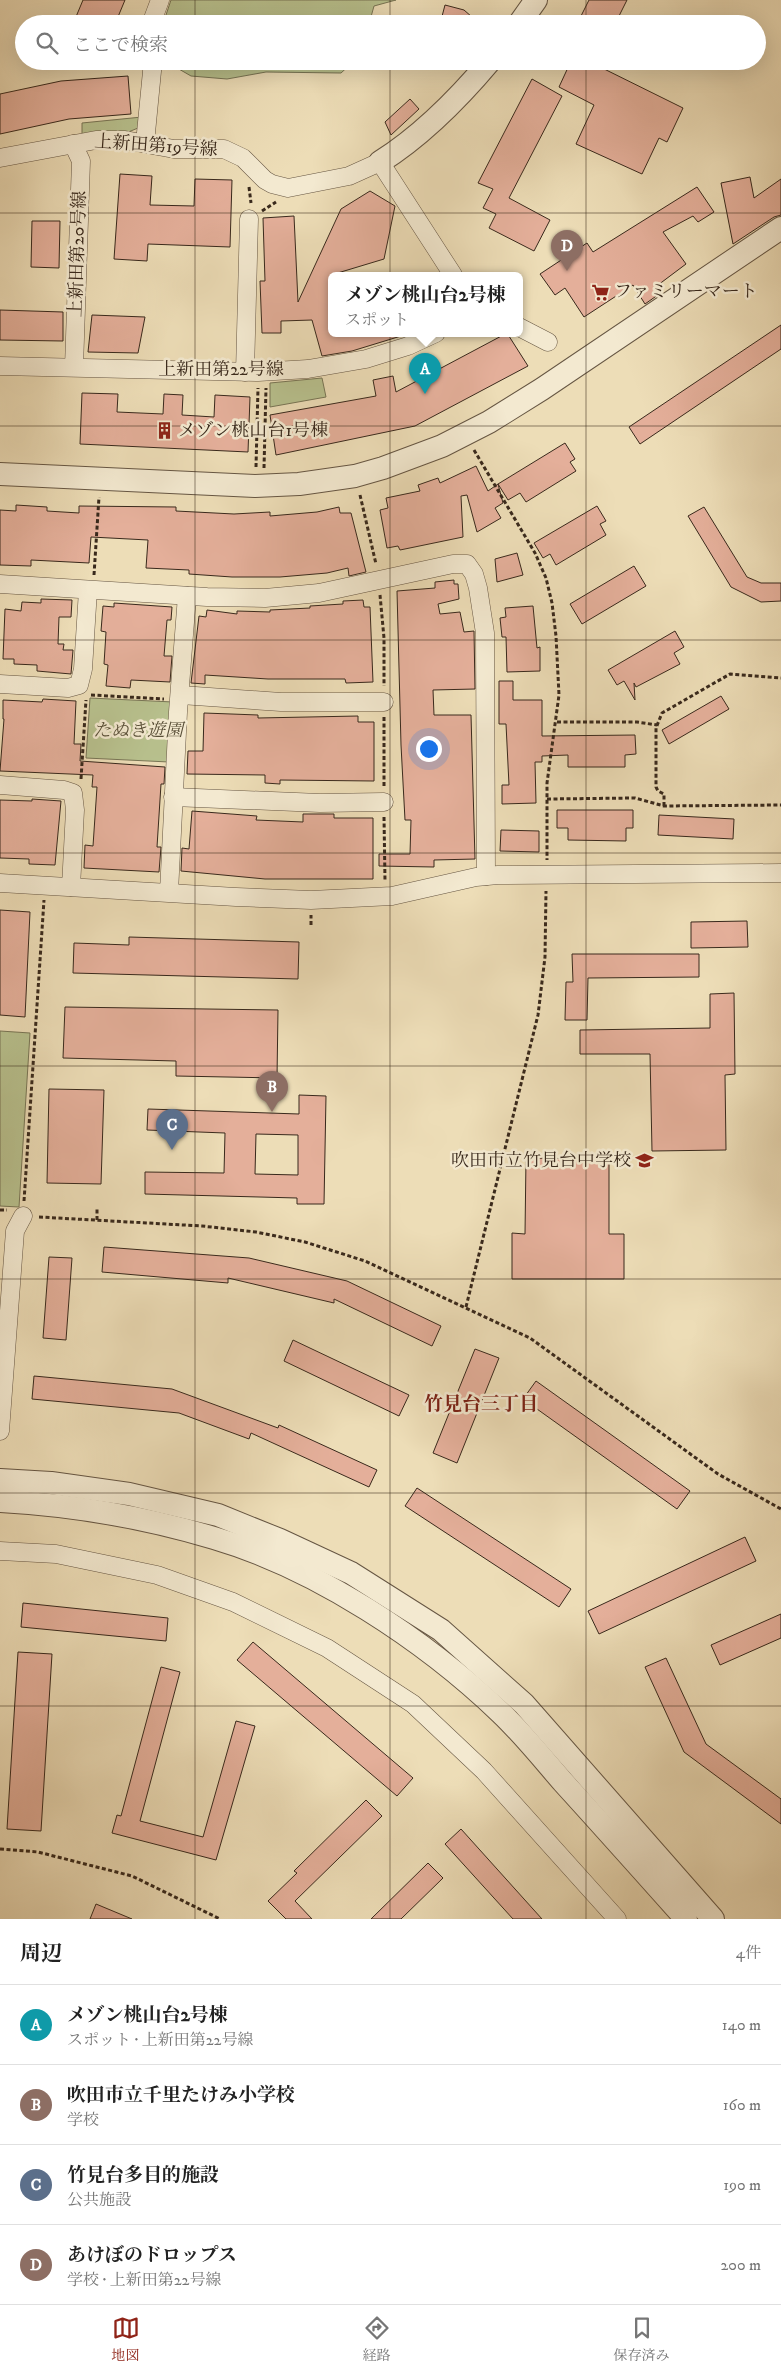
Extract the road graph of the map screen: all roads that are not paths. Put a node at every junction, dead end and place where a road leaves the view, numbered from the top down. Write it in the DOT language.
graph roads {
  1 [pos="160,0"];
  2 [pos="536,0"];
  3 [pos="155,15"];
  4 [pos="525,15"];
  5 [pos="152,70"];
  6 [pos="482,70"];
  7 [pos="145,143"];
  8 [pos="74,144"];
  9 [pos="0,158"];
  10 [pos="380,162"];
  11 [pos="249,219"];
  12 [pos="781,228"];
  13 [pos="451,272"];
  14 [pos="523,329"];
  15 [pos="426,337"];
  16 [pos="548,342"];
  17 [pos="0,366"];
  18 [pos="74,367"];
  19 [pos="256,372"];
  20 [pos="0,474"];
  21 [pos="0,584"];
  22 [pos="88,590"];
  23 [pos="187,596"];
  24 [pos="0,684"];
  25 [pos="181,695"];
  26 [pos="384,702"];
  27 [pos="0,785"];
  28 [pos="173,796"];
  29 [pos="384,802"];
  30 [pos="781,873"];
  31 [pos="486,876"];
  32 [pos="0,883"];
  33 [pos="71,887"];
  34 [pos="169,892"];
  35 [pos="23,1216"];
  36 [pos="0,1431"];
  37 [pos="0,1480"];
  38 [pos="0,1501"];
  39 [pos="0,1551"];
  40 [pos="617,1919"];
  41 [pos="686,1919"];
  42 [pos="713,1919"];
  1 -- 3 [label="street"];
  2 -- 4 [label="street"];
  5 -- 7 [label="street"];
  6 -- 10 [label="street"];
  7 -- 8 [label="street, 上新田第19号線"];
  7 -- 10 [label="street, 上新田第19号線"];
  8 -- 9 [label="street, 上新田第19号線"];
  8 -- 18 [label="street, 上新田第20号線"];
  10 -- 13 [label="street"];
  11 -- 19 [label="street"];
  12 -- 20 [label="street"];
  14 -- 16 [label="street"];
  15 -- 19 [label="street, 上新田第22号線"];
  17 -- 18 [label="street, 上新田第22号線"];
  18 -- 19 [label="street, 上新田第22号線"];
  21 -- 22 [label="street"];
  22 -- 23 [label="street"];
  22 -- 24 [label="street"];
  23 -- 25 [label="street"];
  23 -- 31 [label="street"];
  25 -- 26 [label="street"];
  25 -- 28 [label="street"];
  27 -- 33 [label="street"];
  28 -- 29 [label="street"];
  28 -- 34 [label="street"];
  30 -- 31 [label="street"];
  31 -- 34 [label="street"];
  32 -- 33 [label="street"];
  33 -- 34 [label="street"];
  35 -- 36 [label="street"];
  37 -- 42 [label="street"];
  38 -- 41 [label="street"];
  39 -- 40 [label="street"];
}
